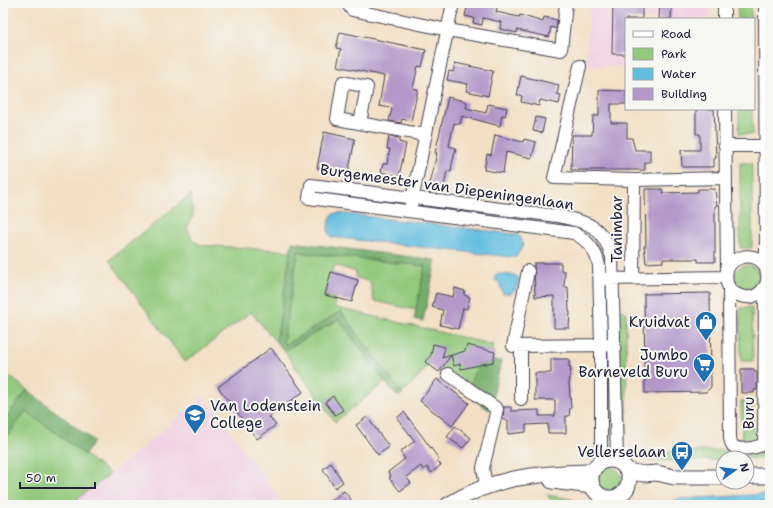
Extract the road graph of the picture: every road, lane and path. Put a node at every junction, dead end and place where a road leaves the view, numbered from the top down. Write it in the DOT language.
graph roads {
  1 [pos="347,3"];
  2 [pos="453,3"];
  3 [pos="566,3"];
  4 [pos="724,3"];
  5 [pos="765,3"];
  6 [pos="724,18"];
  7 [pos="448,30"];
  8 [pos="767,49"];
  9 [pos="580,66"];
  10 [pos="725,110"];
  11 [pos="360,123"];
  12 [pos="425,135"];
  13 [pos="725,146"];
  14 [pos="767,146"];
  15 [pos="726,178"];
  16 [pos="634,180"];
  17 [pos="412,197"];
  18 [pos="410,211"];
  19 [pos="528,271"];
  20 [pos="767,277"];
  21 [pos="728,278"];
  22 [pos="598,279"];
  23 [pos="613,279"];
  24 [pos="633,279"];
  25 [pos="602,345"];
  26 [pos="615,345"];
  27 [pos="517,346"];
  28 [pos="448,374"];
  29 [pos="521,399"];
  30 [pos="767,438"];
  31 [pos="597,466"];
  32 [pos="622,466"];
  33 [pos="755,476"];
  34 [pos="770,476"];
  35 [pos="528,477"];
  36 [pos="674,477"];
  37 [pos="715,477"];
  38 [pos="486,485"];
  39 [pos="592,486"];
  40 [pos="616,498"];
  41 [pos="448,505"];
  1 -- 7 [label="street"];
  2 -- 7 [label="street"];
  3 -- 7 [label="street"];
  4 -- 6 [label="street"];
  5 -- 8 [label="street, Buru"];
  7 -- 12 [label="street"];
  8 -- 14 [label="street, Buru"];
  9 -- 16 [label="street, Tanimbar"];
  10 -- 13 [label="street, Buru"];
  11 -- 12 [label="street"];
  12 -- 17 [label="street"];
  13 -- 14 [label="street"];
  13 -- 15 [label="street, Buru"];
  14 -- 20 [label="street, Buru"];
  15 -- 16 [label="street, Tanimbar"];
  15 -- 21 [label="street, Buru"];
  16 -- 24 [label="street, Tanimbar"];
  17 -- 18 [label="street"];
  17 -- 18 [label="street, Burgemeester van Diepeningenlaan"];
  17 -- 23 [label="street, Burgemeester van Diepeningenlaan"];
  18 -- 22 [label="street, Burgemeester van Diepeningenlaan"];
  19 -- 27 [label="street"];
  20 -- 21 [label="street"];
  20 -- 21 [label="street"];
  20 -- 30 [label="street, Buru"];
  21 -- 24 [label="street, Tanimbar"];
  21 -- 30 [label="street, Buru"];
  22 -- 23 [label="street, Tanimbar"];
  22 -- 25 [label="street, Burgemeester van Diepeningenlaan"];
  23 -- 24 [label="street, Tanimbar"];
  23 -- 26 [label="street, Burgemeester van Diepeningenlaan"];
  25 -- 26 [label="street"];
  25 -- 27 [label="street"];
  25 -- 31 [label="street, Burgemeester van Diepeningenlaan"];
  26 -- 32 [label="street, Burgemeester van Diepeningenlaan"];
  27 -- 29 [label="street"];
  28 -- 38 [label="street"];
  31 -- 32 [label="main road"];
  31 -- 35 [label="main road"];
  31 -- 39 [label="main road"];
  32 -- 36 [label="main road"];
  32 -- 40 [label="main road"];
  33 -- 34 [label="main road"];
  35 -- 38 [label="main road"];
  35 -- 39 [label="main road"];
  36 -- 37 [label="main road"];
  36 -- 40 [label="main road"];
  38 -- 41 [label="main road"];
  39 -- 40 [label="main road"];
}
